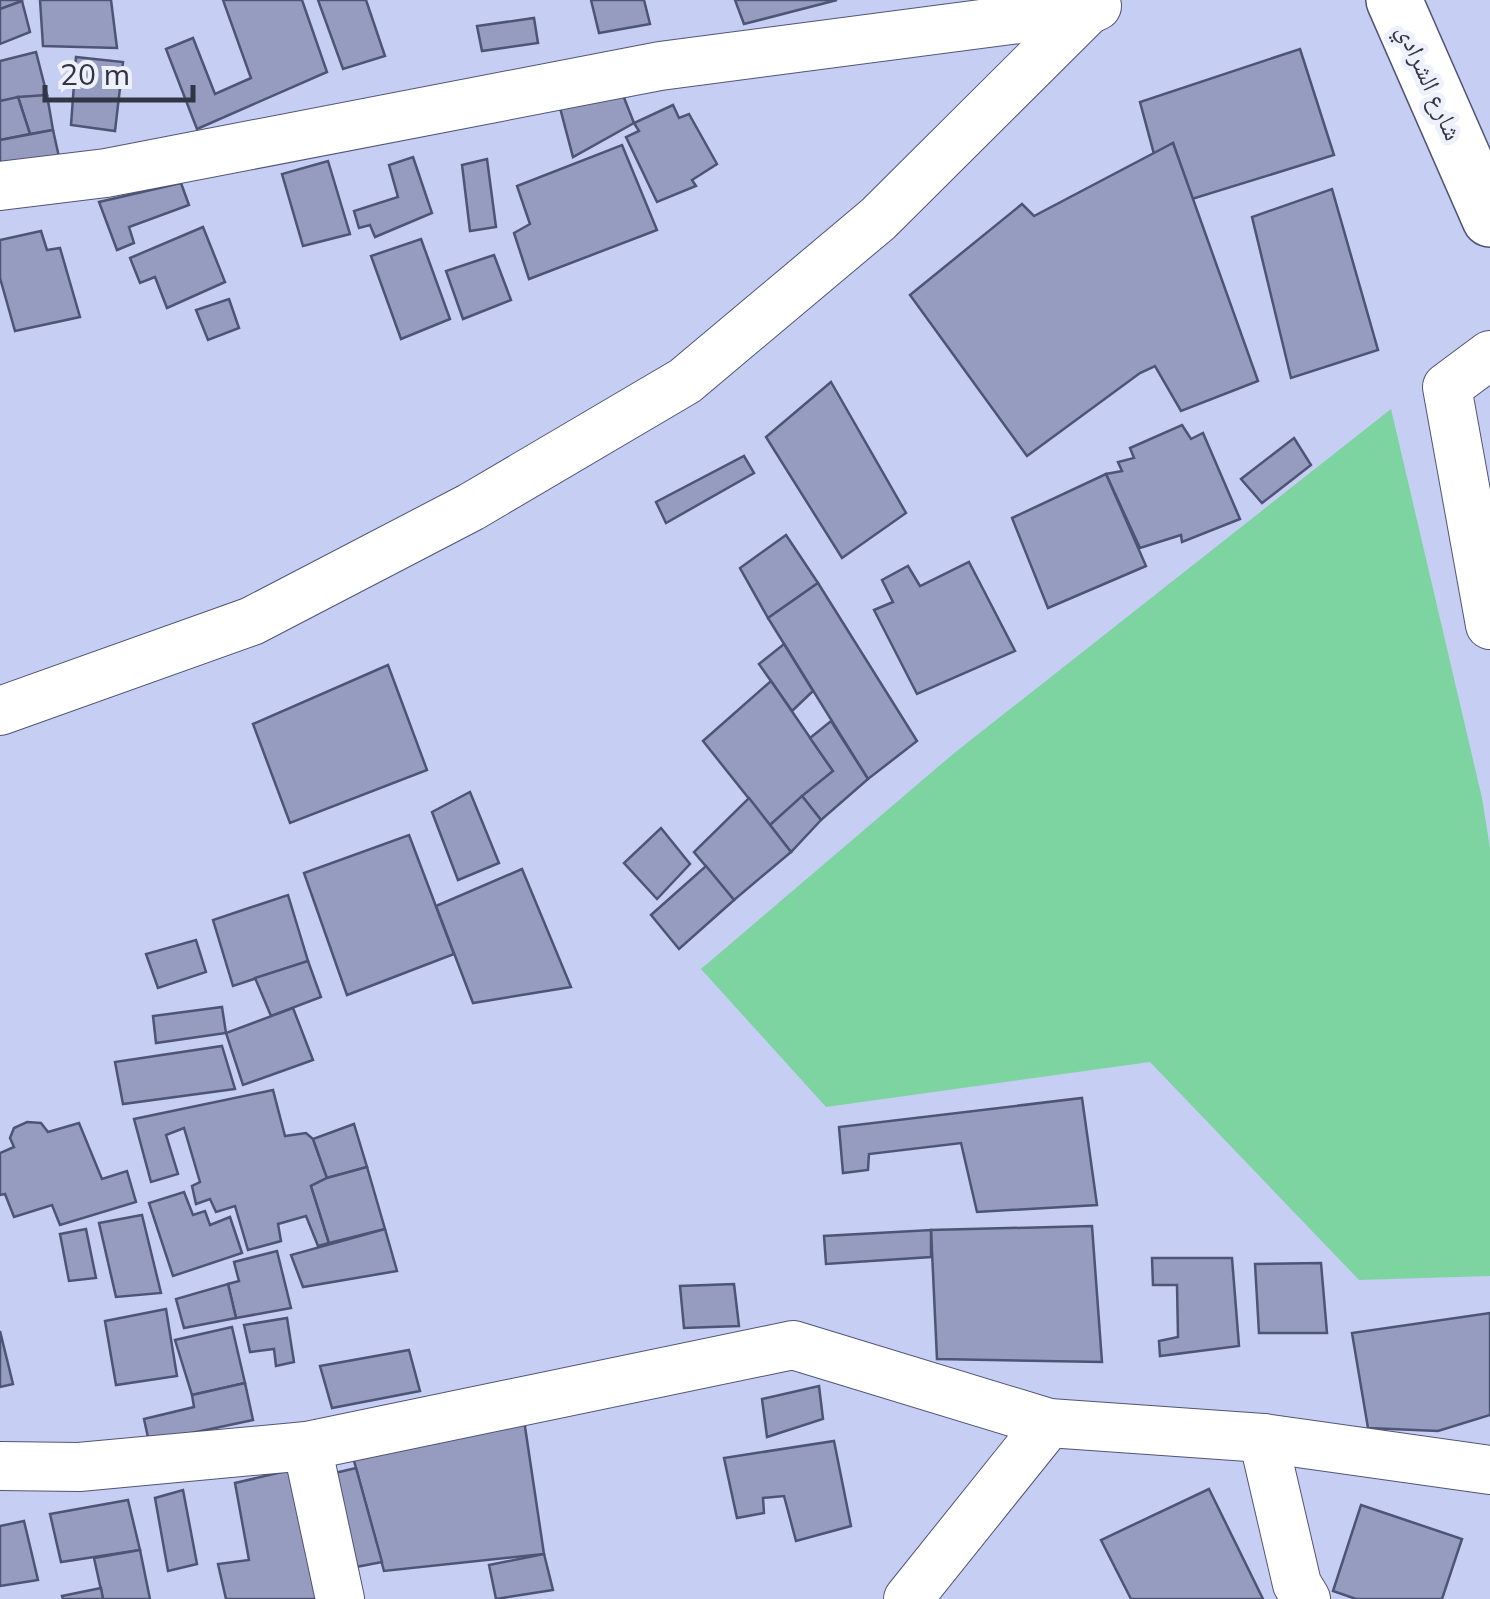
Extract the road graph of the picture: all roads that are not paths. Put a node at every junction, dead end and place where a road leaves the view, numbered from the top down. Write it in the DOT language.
graph roads {
  1 [pos="1394,0"];
  2 [pos="1093,3"];
  3 [pos="0,186"];
  4 [pos="1490,219"];
  5 [pos="1490,355"];
  6 [pos="1490,625"];
  7 [pos="0,711"];
  8 [pos="1049,1424"];
  9 [pos="1263,1438"];
  10 [pos="307,1446"];
  11 [pos="0,1466"];
  12 [pos="1490,1470"];
  13 [pos="340,1599"];
  14 [pos="908,1599"];
  15 [pos="1306,1599"];
  1 -- 4 [label="street, شارع الشرادي"];
  2 -- 3 [label="street"];
  2 -- 7 [label="street"];
  5 -- 6 [label="street"];
  8 -- 9 [label="street"];
  8 -- 10 [label="street"];
  8 -- 14 [label="street"];
  9 -- 12 [label="street"];
  9 -- 15 [label="street"];
  10 -- 11 [label="street"];
  10 -- 13 [label="street"];
}
